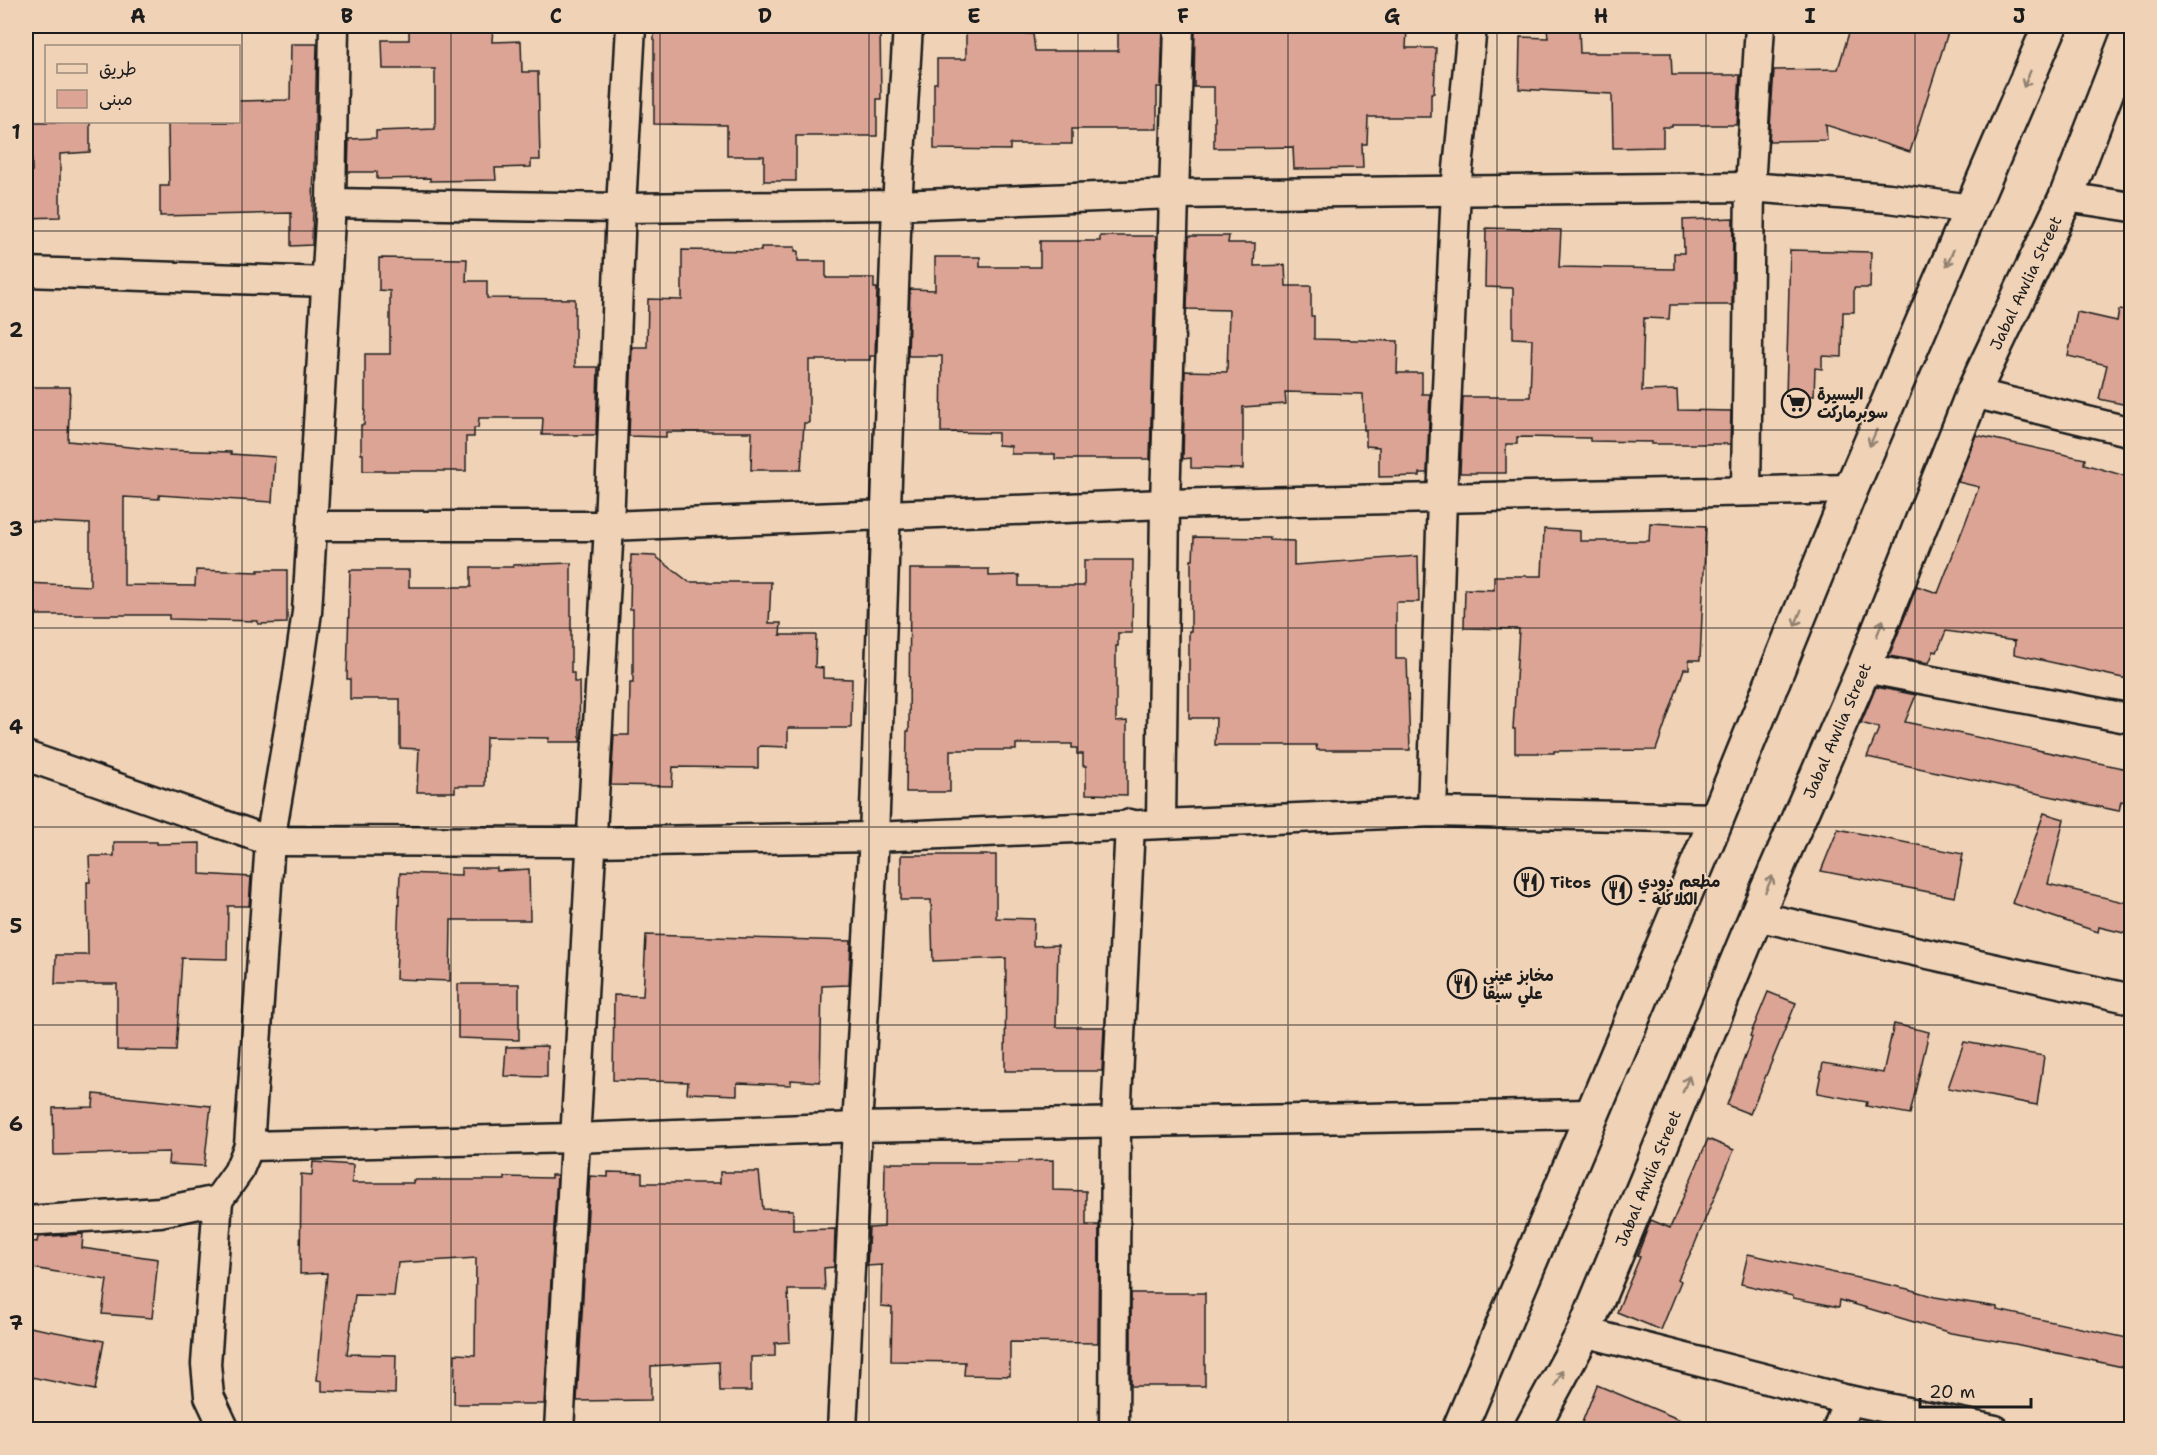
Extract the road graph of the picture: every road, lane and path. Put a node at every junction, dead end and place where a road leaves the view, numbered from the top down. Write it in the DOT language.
graph roads {
  1 [pos="334,26"];
  2 [pos="631,26"];
  3 [pos="908,26"];
  4 [pos="1179,26"];
  5 [pos="1473,26"];
  6 [pos="1760,26"];
  7 [pos="2050,26"];
  8 [pos="2132,26"];
  9 [pos="1750,187"];
  10 [pos="1456,189"];
  11 [pos="1174,194"];
  12 [pos="2066,197"];
  13 [pos="331,203"];
  14 [pos="897,205"];
  15 [pos="2132,207"];
  16 [pos="621,208"];
  17 [pos="1971,209"];
  18 [pos="26,272"];
  19 [pos="327,282"];
  20 [pos="1973,393"];
  21 [pos="2132,432"];
  22 [pos="1851,489"];
  23 [pos="1746,491"];
  24 [pos="1442,498"];
  25 [pos="1165,504"];
  26 [pos="886,515"];
  27 [pos="312,526"];
  28 [pos="609,526"];
  29 [pos="1864,668"];
  30 [pos="2132,719"];
  31 [pos="26,756"];
  32 [pos="1432,812"];
  33 [pos="1717,818"];
  34 [pos="1161,823"];
  35 [pos="1130,824"];
  36 [pos="874,837"];
  37 [pos="270,841"];
  38 [pos="592,842"];
  39 [pos="1756,916"];
  40 [pos="2132,999"];
  41 [pos="1591,1114"];
  42 [pos="1116,1122"];
  43 [pos="856,1127"];
  44 [pos="575,1138"];
  45 [pos="249,1146"];
  46 [pos="218,1200"];
  47 [pos="26,1221"];
  48 [pos="1584,1332"];
  49 [pos="1848,1400"];
  50 [pos="225,1430"];
  51 [pos="559,1430"];
  52 [pos="842,1430"];
  53 [pos="1114,1430"];
  54 [pos="1459,1430"];
  55 [pos="1531,1430"];
  56 [pos="1837,1430"];
  57 [pos="1995,1430"];
  1 -- 13 [label="street"];
  2 -- 16 [label="street"];
  3 -- 14 [label="street"];
  4 -- 11 [label="street"];
  5 -- 10 [label="street"];
  6 -- 9 [label="street"];
  7 -- 17 [label="main road, one-way"];
  8 -- 12 [label="main road, Jabal Awlia Street"];
  9 -- 10 [label="street"];
  9 -- 17 [label="street"];
  9 -- 23 [label="street"];
  10 -- 11 [label="street"];
  10 -- 24 [label="street"];
  11 -- 14 [label="street"];
  11 -- 25 [label="street"];
  12 -- 15 [label="street"];
  12 -- 20 [label="main road, Jabal Awlia Street"];
  13 -- 16 [label="street"];
  13 -- 19 [label="street"];
  14 -- 16 [label="street"];
  14 -- 26 [label="street"];
  16 -- 28 [label="street"];
  17 -- 22 [label="main road, one-way"];
  18 -- 19 [label="street"];
  19 -- 27 [label="street"];
  20 -- 21 [label="street"];
  29 -- 20 [label="main road, Jabal Awlia Street, one-way"];
  22 -- 23 [label="street"];
  22 -- 33 [label="main road, one-way"];
  23 -- 24 [label="street"];
  24 -- 25 [label="street"];
  24 -- 32 [label="street"];
  25 -- 26 [label="street"];
  25 -- 34 [label="street"];
  26 -- 28 [label="street"];
  26 -- 36 [label="street"];
  27 -- 28 [label="street"];
  27 -- 37 [label="street"];
  28 -- 38 [label="street"];
  29 -- 30 [label="street"];
  39 -- 29 [label="main road, Jabal Awlia Street, one-way"];
  31 -- 37 [label="street"];
  32 -- 33 [label="street"];
  32 -- 34 [label="street"];
  33 -- 41 [label="main road"];
  34 -- 35 [label="street"];
  35 -- 36 [label="street"];
  35 -- 42 [label="street"];
  36 -- 38 [label="street"];
  36 -- 43 [label="street"];
  37 -- 38 [label="street"];
  37 -- 45 [label="street"];
  38 -- 44 [label="street"];
  39 -- 40 [label="street"];
  48 -- 39 [label="main road, Jabal Awlia Street, one-way"];
  41 -- 42 [label="street"];
  41 -- 54 [label="main road"];
  42 -- 43 [label="street"];
  42 -- 53 [label="street"];
  43 -- 44 [label="street"];
  43 -- 52 [label="street"];
  44 -- 45 [label="street"];
  44 -- 51 [label="street"];
  45 -- 46 [label="street"];
  46 -- 47 [label="street"];
  46 -- 50 [label="street"];
  48 -- 49 [label="street"];
  55 -- 48 [label="main road, Jabal Awlia Street, one-way"];
  49 -- 56 [label="street"];
  49 -- 57 [label="street"];
}
